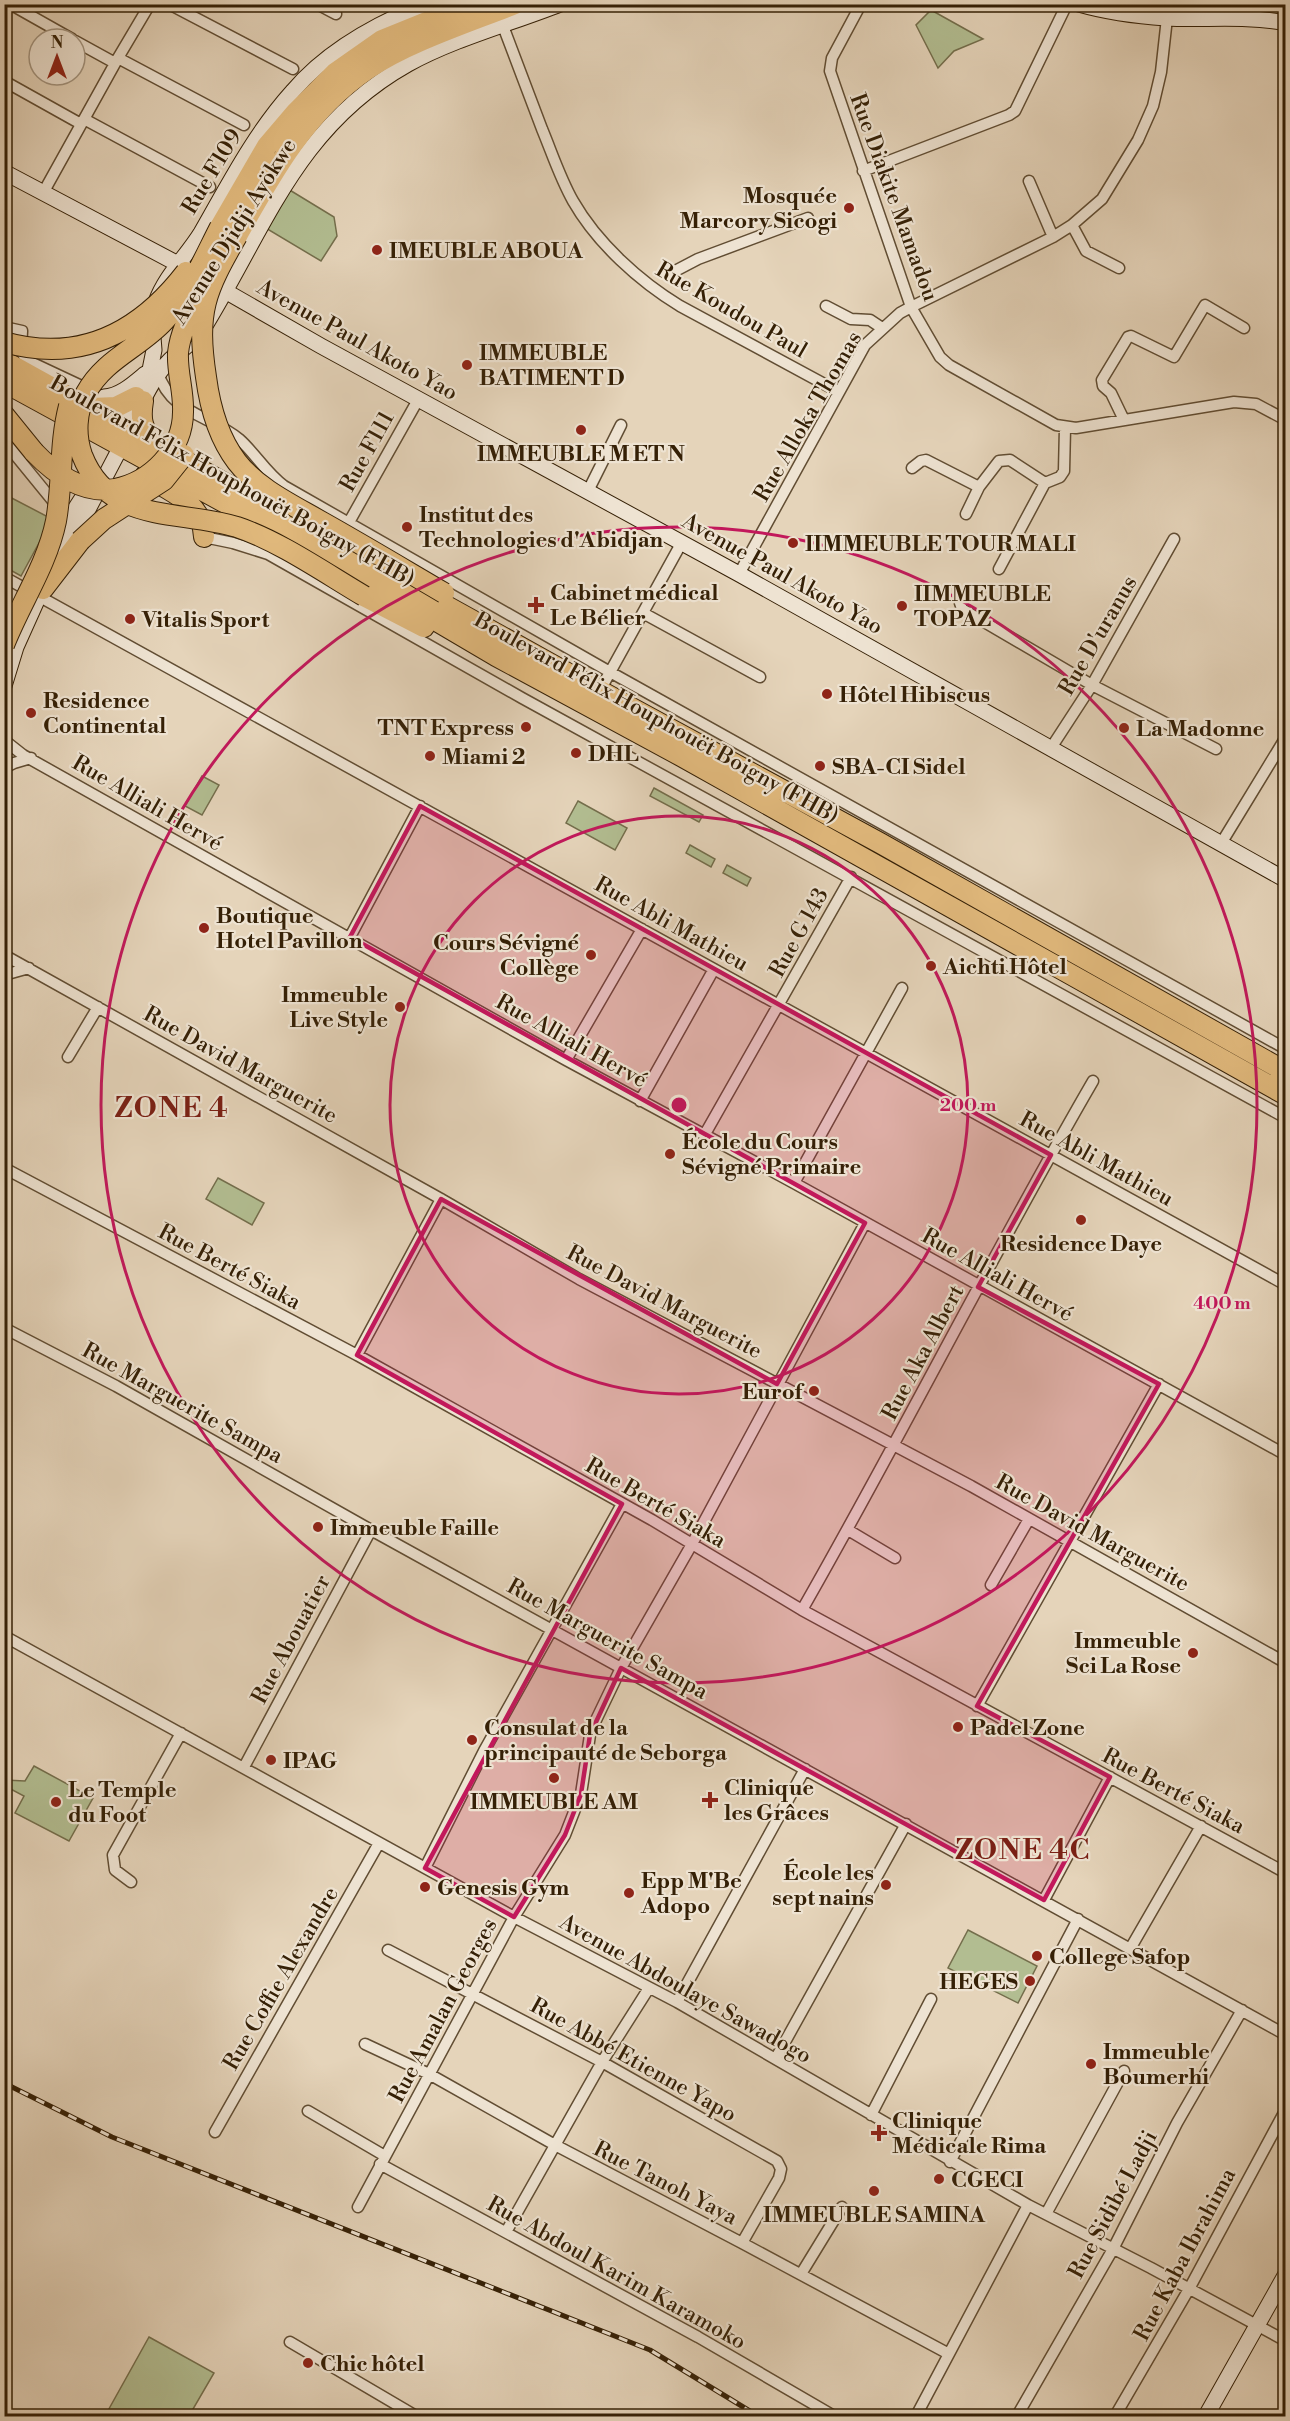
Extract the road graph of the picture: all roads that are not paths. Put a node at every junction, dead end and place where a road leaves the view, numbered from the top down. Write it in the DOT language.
graph roads {
  1 [pos="10,4"];
  2 [pos="150,4"];
  3 [pos="169,4"];
  4 [pos="317,4"];
  5 [pos="426,4"];
  6 [pos="471,4"];
  7 [pos="515,4"];
  8 [pos="560,4"];
  9 [pos="861,4"];
  10 [pos="1067,4"];
  11 [pos="1079,4"];
  12 [pos="336,15"];
  13 [pos="1167,18"];
  14 [pos="1286,22"];
  15 [pos="503,26"];
  16 [pos="51,27"];
  17 [pos="87,46"];
  18 [pos="116,60"];
  19 [pos="293,69"];
  20 [pos="4,81"];
  21 [pos="83,121"];
  22 [pos="244,125"];
  23 [pos="863,171"];
  24 [pos="4,172"];
  25 [pos="1029,181"];
  26 [pos="210,187"];
  27 [pos="43,193"];
  28 [pos="808,218"];
  29 [pos="1072,225"];
  30 [pos="229,231"];
  31 [pos="1053,237"];
  32 [pos="198,238"];
  33 [pos="244,258"];
  34 [pos="178,264"];
  35 [pos="1119,268"];
  36 [pos="677,270"];
  37 [pos="162,286"];
  38 [pos="226,291"];
  39 [pos="196,306"];
  40 [pos="826,306"];
  41 [pos="911,307"];
  42 [pos="4,327"];
  43 [pos="882,328"];
  44 [pos="1244,328"];
  45 [pos="4,342"];
  46 [pos="4,361"];
  47 [pos="154,371"];
  48 [pos="4,382"];
  49 [pos="839,392"];
  50 [pos="419,398"];
  51 [pos="139,399"];
  52 [pos="102,404"];
  53 [pos="4,415"];
  54 [pos="1124,420"];
  55 [pos="1286,420"];
  56 [pos="621,425"];
  57 [pos="1065,428"];
  58 [pos="122,436"];
  59 [pos="4,441"];
  60 [pos="153,443"];
  61 [pos="912,468"];
  62 [pos="1046,483"];
  63 [pos="979,487"];
  64 [pos="588,491"];
  65 [pos="966,514"];
  66 [pos="78,518"];
  67 [pos="348,524"];
  68 [pos="204,537"];
  69 [pos="1174,539"];
  70 [pos="682,542"];
  71 [pos="999,569"];
  72 [pos="739,574"];
  73 [pos="4,577"];
  74 [pos="22,586"];
  75 [pos="41,592"];
  76 [pos="960,603"];
  77 [pos="643,613"];
  78 [pos="4,621"];
  79 [pos="4,645"];
  80 [pos="496,656"];
  81 [pos="560,669"];
  82 [pos="610,672"];
  83 [pos="760,677"];
  84 [pos="4,686"];
  85 [pos="1092,686"];
  86 [pos="595,699"];
  87 [pos="1286,737"];
  88 [pos="4,740"];
  89 [pos="1051,748"];
  90 [pos="1216,749"];
  91 [pos="31,758"];
  92 [pos="4,768"];
  93 [pos="420,806"];
  94 [pos="1222,842"];
  95 [pos="852,877"];
  96 [pos="1286,880"];
  97 [pos="642,929"];
  98 [pos="350,937"];
  99 [pos="4,955"];
  100 [pos="29,968"];
  101 [pos="714,969"];
  102 [pos="4,975"];
  103 [pos="902,987"];
  104 [pos="779,1005"];
  105 [pos="98,1007"];
  106 [pos="1286,1048"];
  107 [pos="866,1052"];
  108 [pos="68,1057"];
  109 [pos="566,1060"];
  110 [pos="1286,1072"];
  111 [pos="1093,1081"];
  112 [pos="1286,1095"];
  113 [pos="640,1101"];
  114 [pos="1286,1118"];
  115 [pos="705,1134"];
  116 [pos="1051,1155"];
  117 [pos="4,1168"];
  118 [pos="794,1183"];
  119 [pos="441,1199"];
  120 [pos="865,1223"];
  121 [pos="1286,1285"];
  122 [pos="978,1287"];
  123 [pos="4,1328"];
  124 [pos="357,1355"];
  125 [pos="777,1384"];
  126 [pos="1159,1384"];
  127 [pos="894,1447"];
  128 [pos="1286,1455"];
  129 [pos="622,1504"];
  130 [pos="1029,1519"];
  131 [pos="371,1530"];
  132 [pos="848,1530"];
  133 [pos="1069,1542"];
  134 [pos="692,1544"];
  135 [pos="895,1558"];
  136 [pos="991,1585"];
  137 [pos="802,1610"];
  138 [pos="551,1629"];
  139 [pos="4,1636"];
  140 [pos="1286,1663"];
  141 [pos="621,1668"];
  142 [pos="977,1706"];
  143 [pos="182,1733"];
  144 [pos="244,1767"];
  145 [pos="805,1769"];
  146 [pos="1110,1777"];
  147 [pos="906,1824"];
  148 [pos="1201,1826"];
  149 [pos="379,1843"];
  150 [pos="425,1868"];
  151 [pos="1286,1873"];
  152 [pos="130,1882"];
  153 [pos="1044,1900"];
  154 [pos="514,1917"];
  155 [pos="1078,1919"];
  156 [pos="1130,1949"];
  157 [pos="388,1950"];
  158 [pos="649,1988"];
  159 [pos="472,1994"];
  160 [pos="932,1999"];
  161 [pos="677,2002"];
  162 [pos="1242,2010"];
  163 [pos="1286,2035"];
  164 [pos="366,2044"];
  165 [pos="776,2058"];
  166 [pos="602,2062"];
  167 [pos="1124,2071"];
  168 [pos="429,2074"];
  169 [pos="1286,2109"];
  170 [pos="308,2111"];
  171 [pos="871,2115"];
  172 [pos="215,2132"];
  173 [pos="555,2145"];
  174 [pos="382,2160"];
  175 [pos="951,2162"];
  176 [pos="1028,2205"];
  177 [pos="358,2207"];
  178 [pos="842,2207"];
  179 [pos="1046,2214"];
  180 [pos="506,2232"];
  181 [pos="742,2243"];
  182 [pos="1113,2249"];
  183 [pos="801,2274"];
  184 [pos="1286,2274"];
  185 [pos="1189,2289"];
  186 [pos="1256,2325"];
  187 [pos="1286,2341"];
  188 [pos="290,2343"];
  189 [pos="949,2354"];
  190 [pos="416,2416"];
  191 [pos="834,2416"];
  192 [pos="916,2416"];
  193 [pos="1017,2416"];
  194 [pos="1115,2416"];
  195 [pos="1206,2416"];
  1 -- 16 [label="street"];
  2 -- 18 [label="street"];
  3 -- 19 [label="street"];
  4 -- 12 [label="street"];
  5 -- 32 [label="street, Rue F109"];
  6 -- 30 [label="highway"];
  7 -- 30 [label="highway"];
  8 -- 15 [label="street, Avenue Djidji Ayökwe"];
  9 -- 23 [label="street, Rue Diakite Mamadou"];
  10 -- 23 [label="street"];
  11 -- 13 [label="street"];
  13 -- 14 [label="street"];
  13 -- 29 [label="street, Rue Alloka Thomas"];
  15 -- 33 [label="street, Avenue Djidji Ayökwe"];
  15 -- 49 [label="street, Rue Koudou Paul"];
  17 -- 18 [label="street"];
  18 -- 21 [label="street"];
  18 -- 22 [label="street"];
  20 -- 21 [label="street"];
  21 -- 26 [label="street"];
  21 -- 27 [label="street"];
  23 -- 41 [label="street, Rue Diakite Mamadou"];
  24 -- 27 [label="street, Avenue Paul Akoto Yao"];
  25 -- 31 [label="street"];
  27 -- 34 [label="street, Avenue Paul Akoto Yao"];
  28 -- 36 [label="street"];
  29 -- 31 [label="street, Rue Alloka Thomas"];
  29 -- 35 [label="street"];
  30 -- 39 [label="highway, bridge"];
  30 -- 45 [label="highway, bridge"];
  30 -- 81 [label="highway, bridge"];
  31 -- 41 [label="street, Rue Alloka Thomas"];
  32 -- 33 [label="street"];
  32 -- 34 [label="street, Rue F109"];
  33 -- 38 [label="street, Avenue Djidji Ayökwe"];
  34 -- 37 [label="street, Rue F109"];
  34 -- 38 [label="street, Avenue Paul Akoto Yao"];
  37 -- 39 [label="street"];
  37 -- 47 [label="street, Rue F109"];
  38 -- 39 [label="street, Avenue Djidji Ayökwe"];
  38 -- 50 [label="street, Avenue Paul Akoto Yao"];
  39 -- 47 [label="street, Avenue Djidji Ayökwe"];
  39 -- 53 [label="highway, bridge"];
  39 -- 75 [label="highway, bridge"];
  39 -- 79 [label="highway, bridge"];
  39 -- 80 [label="highway, bridge"];
  40 -- 43 [label="street"];
  41 -- 43 [label="street, Rue Alloka Thomas"];
  41 -- 57 [label="street, Rue Diakite Mamadou"];
  42 -- 52 [label="street"];
  43 -- 49 [label="street, Rue Alloka Thomas"];
  44 -- 54 [label="street"];
  46 -- 52 [label="highway, Boulevard Félix Houphouët Boigny (FHB)"];
  47 -- 51 [label="street, Avenue Djidji Ayökwe"];
  47 -- 52 [label="street"];
  47 -- 67 [label="street"];
  48 -- 58 [label="highway, Boulevard Félix Houphouët Boigny (FHB)"];
  49 -- 72 [label="street, Rue Alloka Thomas"];
  50 -- 64 [label="street, Avenue Paul Akoto Yao"];
  50 -- 67 [label="street, Rue F111"];
  51 -- 52 [label="highway"];
  51 -- 58 [label="street, Avenue Djidji Ayökwe"];
  51 -- 60 [label="highway"];
  52 -- 58 [label="highway, Boulevard Félix Houphouët Boigny (FHB)"];
  54 -- 55 [label="street"];
  54 -- 57 [label="street"];
  56 -- 64 [label="street"];
  57 -- 62 [label="street"];
  58 -- 60 [label="highway, Boulevard Félix Houphouët Boigny (FHB)"];
  58 -- 66 [label="street, Avenue Djidji Ayökwe"];
  58 -- 68 [label="highway"];
  58 -- 80 [label="highway, Boulevard Félix Houphouët Boigny (FHB)"];
  59 -- 66 [label="street"];
  60 -- 81 [label="highway, Boulevard Félix Houphouët Boigny (FHB)"];
  61 -- 63 [label="street"];
  62 -- 63 [label="street"];
  62 -- 71 [label="street"];
  63 -- 65 [label="street"];
  64 -- 70 [label="street, Avenue Paul Akoto Yao"];
  66 -- 74 [label="street"];
  66 -- 75 [label="street"];
  67 -- 82 [label="street"];
  68 -- 95 [label="street"];
  69 -- 85 [label="street, Rue D'uranus"];
  70 -- 72 [label="street, Avenue Paul Akoto Yao"];
  70 -- 77 [label="street"];
  72 -- 89 [label="street, Avenue Paul Akoto Yao"];
  73 -- 74 [label="street, Rue Abli Mathieu"];
  74 -- 75 [label="street, Rue Abli Mathieu"];
  74 -- 78 [label="street"];
  75 -- 84 [label="street"];
  75 -- 93 [label="street, Rue Abli Mathieu"];
  76 -- 85 [label="street"];
  77 -- 82 [label="street"];
  77 -- 83 [label="street"];
  80 -- 86 [label="highway, Boulevard Félix Houphouët Boigny (FHB)"];
  81 -- 86 [label="highway, Boulevard Félix Houphouët Boigny (FHB)"];
  82 -- 86 [label="street"];
  82 -- 106 [label="street"];
  85 -- 89 [label="street, Rue D'uranus"];
  85 -- 90 [label="street"];
  86 -- 110 [label="highway, Boulevard Félix Houphouët Boigny (FHB)"];
  86 -- 112 [label="highway, Boulevard Félix Houphouët Boigny (FHB)"];
  87 -- 94 [label="street"];
  88 -- 91 [label="street, Rue Alliali Hervé"];
  89 -- 94 [label="street, Avenue Paul Akoto Yao"];
  91 -- 92 [label="street"];
  91 -- 98 [label="street, Rue Alliali Hervé"];
  93 -- 97 [label="street, Rue Abli Mathieu"];
  93 -- 98 [label="street"];
  94 -- 96 [label="street, Avenue Paul Akoto Yao"];
  95 -- 104 [label="street, Rue G 143"];
  95 -- 114 [label="street"];
  97 -- 101 [label="street, Rue Abli Mathieu"];
  97 -- 109 [label="street"];
  98 -- 109 [label="street, Rue Alliali Hervé"];
  99 -- 100 [label="street, Rue David Marguerite"];
  100 -- 102 [label="street"];
  100 -- 105 [label="street, Rue David Marguerite"];
  101 -- 104 [label="street, Rue Abli Mathieu"];
  101 -- 113 [label="street"];
  103 -- 107 [label="street"];
  104 -- 107 [label="street, Rue Abli Mathieu"];
  104 -- 115 [label="street, Rue G 143"];
  105 -- 108 [label="street"];
  105 -- 119 [label="street, Rue David Marguerite"];
  107 -- 116 [label="street, Rue Abli Mathieu"];
  107 -- 118 [label="street"];
  109 -- 113 [label="street, Rue Alliali Hervé"];
  111 -- 116 [label="street, Rue Aka Albert"];
  113 -- 115 [label="street, Rue Alliali Hervé"];
  115 -- 118 [label="street, Rue Alliali Hervé"];
  116 -- 121 [label="street, Rue Abli Mathieu"];
  116 -- 122 [label="street, Rue Aka Albert"];
  117 -- 124 [label="street, Rue Berté Siaka"];
  118 -- 120 [label="street, Rue Alliali Hervé"];
  119 -- 124 [label="street"];
  119 -- 125 [label="street, Rue David Marguerite"];
  120 -- 122 [label="street, Rue Alliali Hervé"];
  120 -- 125 [label="street, Rue Amalan Georges"];
  122 -- 126 [label="street, Rue Alliali Hervé"];
  122 -- 127 [label="street, Rue Aka Albert"];
  123 -- 131 [label="street, Rue Marguerite Sampa"];
  124 -- 129 [label="street, Rue Berté Siaka"];
  125 -- 127 [label="street, Rue David Marguerite"];
  125 -- 134 [label="street, Rue Amalan Georges"];
  126 -- 128 [label="street, Rue Alliali Hervé"];
  126 -- 133 [label="street"];
  127 -- 130 [label="street, Rue David Marguerite"];
  127 -- 132 [label="street, Rue Aka Albert"];
  129 -- 134 [label="street, Rue Berté Siaka"];
  129 -- 138 [label="street"];
  130 -- 133 [label="street, Rue David Marguerite"];
  130 -- 136 [label="street"];
  131 -- 138 [label="street, Rue Marguerite Sampa"];
  131 -- 144 [label="street, Rue Abouatier"];
  132 -- 135 [label="street"];
  132 -- 137 [label="street, Rue Aka Albert"];
  133 -- 140 [label="street, Rue David Marguerite"];
  133 -- 142 [label="street"];
  134 -- 137 [label="street, Rue Berté Siaka"];
  134 -- 141 [label="street, Rue Amalan Georges"];
  137 -- 142 [label="street, Rue Berté Siaka"];
  138 -- 141 [label="street, Rue Marguerite Sampa"];
  138 -- 150 [label="street"];
  139 -- 143 [label="street, Avenue Abdoulaye Sawadogo"];
  141 -- 145 [label="street, Rue Marguerite Sampa"];
  141 -- 154 [label="street, Rue Amalan Georges"];
  142 -- 146 [label="street, Rue Berté Siaka"];
  143 -- 144 [label="street, Avenue Abdoulaye Sawadogo"];
  143 -- 152 [label="street"];
  144 -- 149 [label="street, Avenue Abdoulaye Sawadogo"];
  145 -- 147 [label="street, Rue Marguerite Sampa"];
  145 -- 161 [label="street"];
  146 -- 148 [label="street, Rue Berté Siaka"];
  146 -- 153 [label="street"];
  147 -- 153 [label="street, Rue Marguerite Sampa"];
  147 -- 165 [label="street"];
  148 -- 151 [label="street, Rue Berté Siaka"];
  148 -- 156 [label="street"];
  149 -- 150 [label="street, Avenue Abdoulaye Sawadogo"];
  149 -- 172 [label="street, Rue Coffie Alexandre"];
  150 -- 154 [label="street, Avenue Abdoulaye Sawadogo"];
  153 -- 155 [label="street, Rue Marguerite Sampa"];
  154 -- 158 [label="street, Avenue Abdoulaye Sawadogo"];
  154 -- 159 [label="street, Rue Amalan Georges"];
  155 -- 156 [label="street, Rue Marguerite Sampa"];
  155 -- 175 [label="street"];
  156 -- 162 [label="street, Rue Marguerite Sampa"];
  157 -- 159 [label="street, Rue Abbé Etienne Yapo"];
  158 -- 161 [label="street, Avenue Abdoulaye Sawadogo"];
  158 -- 166 [label="street"];
  159 -- 166 [label="street, Rue Abbé Etienne Yapo"];
  159 -- 168 [label="street, Rue Amalan Georges"];
  160 -- 171 [label="street"];
  161 -- 165 [label="street, Avenue Abdoulaye Sawadogo"];
  162 -- 163 [label="street, Rue Marguerite Sampa"];
  162 -- 182 [label="street, Rue Sidibé Ladji"];
  164 -- 168 [label="street, Rue Tanoh Yaya"];
  165 -- 171 [label="street, Avenue Abdoulaye Sawadogo"];
  166 -- 173 [label="street"];
  166 -- 181 [label="street, Rue Abbé Etienne Yapo"];
  167 -- 179 [label="street"];
  168 -- 173 [label="street, Rue Tanoh Yaya"];
  168 -- 174 [label="street, Rue Amalan Georges"];
  169 -- 185 [label="street, Rue Kaba Ibrahima"];
  170 -- 174 [label="street, Rue Abdoul Karim Karamoko"];
  171 -- 175 [label="street, Avenue Abdoulaye Sawadogo"];
  173 -- 180 [label="street"];
  173 -- 181 [label="street, Rue Tanoh Yaya"];
  174 -- 177 [label="street, Rue Amalan Georges"];
  174 -- 180 [label="street, Rue Abdoul Karim Karamoko"];
  175 -- 176 [label="street, Avenue Abdoulaye Sawadogo"];
  176 -- 179 [label="street, Avenue Abdoulaye Sawadogo"];
  176 -- 189 [label="street"];
  178 -- 183 [label="street"];
  179 -- 182 [label="street, Avenue Abdoulaye Sawadogo"];
  180 -- 191 [label="street, Rue Abdoul Karim Karamoko"];
  181 -- 183 [label="street, Rue Tanoh Yaya"];
  182 -- 185 [label="street, Avenue Abdoulaye Sawadogo"];
  182 -- 193 [label="street, Rue Sidibé Ladji"];
  183 -- 189 [label="street, Rue Tanoh Yaya"];
  184 -- 186 [label="street"];
  185 -- 186 [label="street, Avenue Abdoulaye Sawadogo"];
  185 -- 194 [label="street, Rue Kaba Ibrahima"];
  186 -- 187 [label="street, Avenue Abdoulaye Sawadogo"];
  186 -- 195 [label="street"];
  188 -- 190 [label="street"];
  189 -- 192 [label="street"];
}
